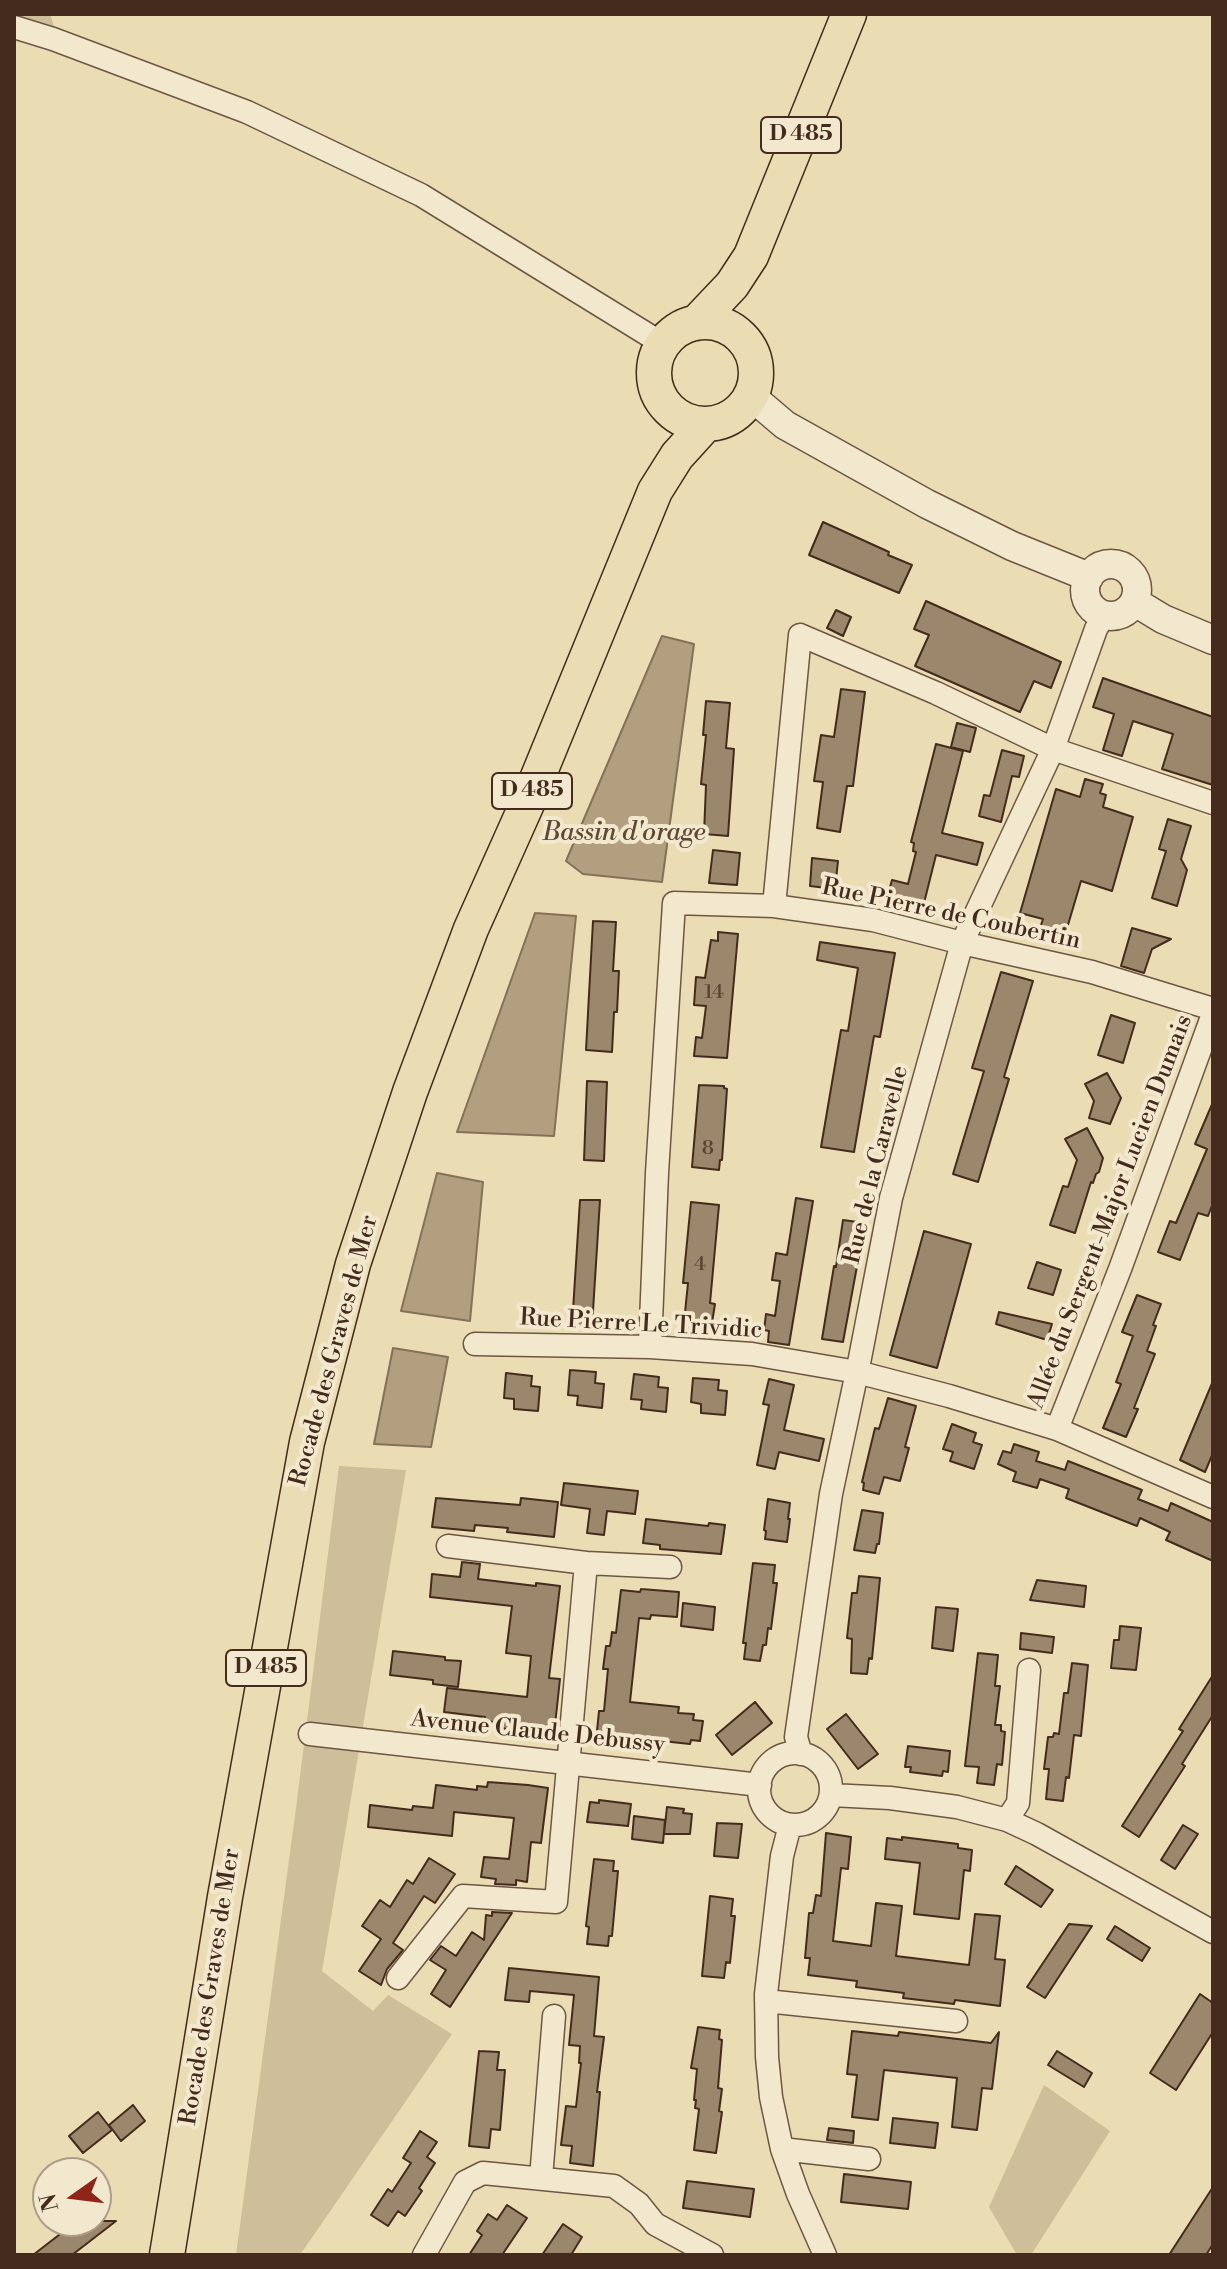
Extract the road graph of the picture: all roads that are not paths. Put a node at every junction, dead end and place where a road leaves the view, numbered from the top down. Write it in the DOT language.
graph roads {
  1 [pos="849,14"];
  2 [pos="14,27"];
  3 [pos="751,256"];
  4 [pos="696,323"];
  5 [pos="663,344"];
  6 [pos="748,345"];
  7 [pos="751,396"];
  8 [pos="663,400"];
  9 [pos="706,424"];
  10 [pos="655,491"];
  11 [pos="1089,577"];
  12 [pos="1135,602"];
  13 [pos="1104,615"];
  14 [pos="1213,640"];
  15 [pos="1053,749"];
  16 [pos="1213,803"];
  17 [pos="774,906"];
  18 [pos="962,943"];
  19 [pos="1213,1011"];
  20 [pos="475,1344"];
  21 [pos="650,1347"];
  22 [pos="857,1372"];
  23 [pos="1057,1429"];
  24 [pos="1213,1497"];
  25 [pos="448,1546"];
  26 [pos="586,1563"];
  27 [pos="670,1567"];
  28 [pos="1029,1670"];
  29 [pos="310,1734"];
  30 [pos="801,1754"];
  31 [pos="569,1764"];
  32 [pos="760,1785"];
  33 [pos="831,1795"];
  34 [pos="1007,1820"];
  35 [pos="790,1825"];
  36 [pos="1209,1921"];
  37 [pos="398,1978"];
  38 [pos="766,2001"];
  39 [pos="554,2016"];
  40 [pos="956,2021"];
  41 [pos="782,2149"];
  42 [pos="869,2159"];
  43 [pos="541,2178"];
  44 [pos="167,2255"];
  45 [pos="424,2255"];
  46 [pos="712,2255"];
  47 [pos="825,2255"];
  1 -- 3 [label="main road, D 485"];
  2 -- 5 [label="street"];
  3 -- 4 [label="main road, D 485"];
  3 -- 6 [label="main road, D 485"];
  4 -- 5 [label="main road"];
  4 -- 6 [label="main road"];
  5 -- 8 [label="main road"];
  6 -- 7 [label="main road"];
  7 -- 9 [label="main road"];
  7 -- 11 [label="street"];
  8 -- 9 [label="main road"];
  8 -- 10 [label="main road, Rocade des Graves de Mer / D 485"];
  9 -- 10 [label="main road, Rocade des Graves de Mer / D 485"];
  10 -- 44 [label="main road, Rocade des Graves de Mer / D 485"];
  11 -- 12 [label="street"];
  11 -- 13 [label="street"];
  12 -- 13 [label="street"];
  12 -- 14 [label="street"];
  13 -- 15 [label="street, Rue de la Caravelle"];
  15 -- 16 [label="street"];
  15 -- 17 [label="street"];
  15 -- 18 [label="street, Rue de la Caravelle"];
  17 -- 18 [label="street, Rue Pierre de Coubertin"];
  17 -- 21 [label="street, Rue Pierre de Coubertin"];
  18 -- 19 [label="street, Rue Pierre de Coubertin"];
  18 -- 22 [label="street, Rue de la Caravelle"];
  19 -- 23 [label="street, Allée du Sergent-Major Lucien Dumais"];
  20 -- 21 [label="street, Rue Pierre Le Trividic"];
  21 -- 22 [label="street, Rue Pierre Le Trividic"];
  22 -- 23 [label="street, Rue Pierre Le Trividic"];
  22 -- 30 [label="street, Rue de la Caravelle"];
  23 -- 24 [label="street, Rue Pierre Le Trividic"];
  25 -- 26 [label="street"];
  26 -- 27 [label="street"];
  26 -- 31 [label="street"];
  28 -- 34 [label="street"];
  29 -- 31 [label="street, Avenue Claude Debussy"];
  30 -- 32 [label="street"];
  30 -- 33 [label="street"];
  31 -- 32 [label="street, Avenue Claude Debussy"];
  31 -- 37 [label="street"];
  32 -- 35 [label="street"];
  33 -- 34 [label="street"];
  33 -- 35 [label="street"];
  34 -- 36 [label="street"];
  35 -- 38 [label="street"];
  38 -- 40 [label="street"];
  38 -- 41 [label="street"];
  39 -- 43 [label="street"];
  41 -- 42 [label="street"];
  41 -- 47 [label="street"];
  43 -- 45 [label="street"];
  43 -- 46 [label="street"];
}
